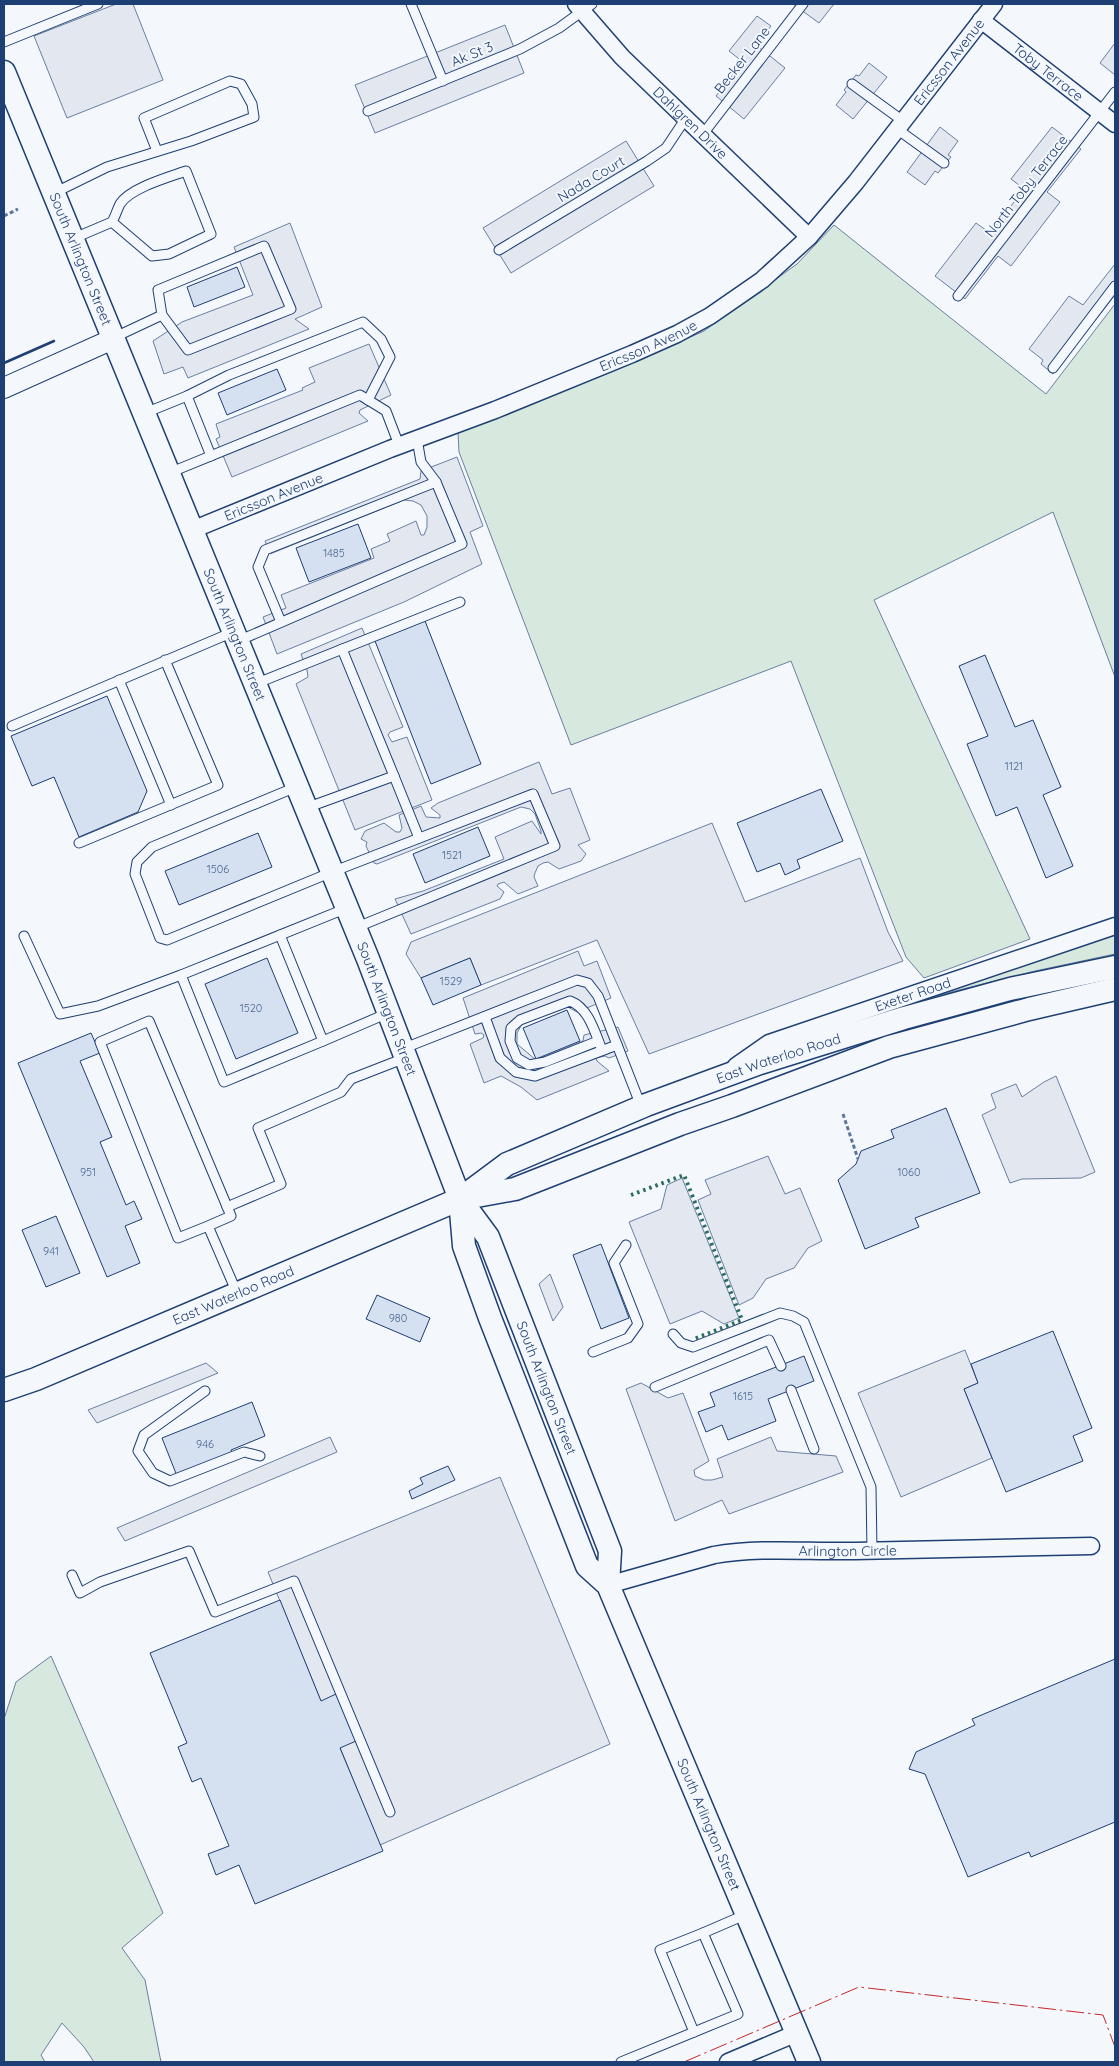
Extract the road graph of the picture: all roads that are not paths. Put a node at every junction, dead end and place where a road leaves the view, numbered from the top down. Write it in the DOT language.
graph roads {
  1 [pos="98,4"];
  2 [pos="410,4"];
  3 [pos="803,4"];
  4 [pos="994,4"];
  5 [pos="583,6"];
  6 [pos="980,20"];
  7 [pos="4,42"];
  8 [pos="4,72"];
  9 [pos="443,81"];
  10 [pos="852,84"];
  11 [pos="1115,92"];
  12 [pos="368,111"];
  13 [pos="1100,113"];
  14 [pos="686,118"];
  15 [pos="1115,124"];
  16 [pos="900,125"];
  17 [pos="703,134"];
  18 [pos="157,151"];
  19 [pos="944,163"];
  20 [pos="54,194"];
  21 [pos="112,222"];
  22 [pos="809,237"];
  23 [pos="72,239"];
  24 [pos="499,250"];
  25 [pos="1115,286"];
  26 [pos="958,296"];
  27 [pos="162,315"];
  28 [pos="113,338"];
  29 [pos="1053,368"];
  30 [pos="4,388"];
  31 [pos="187,396"];
  32 [pos="368,400"];
  33 [pos="144,413"];
  34 [pos="417,439"];
  35 [pos="399,445"];
  36 [pos="211,456"];
  37 [pos="169,473"];
  38 [pos="436,482"];
  39 [pos="192,530"];
  40 [pos="460,602"];
  41 [pos="281,622"];
  42 [pos="236,636"];
  43 [pos="342,649"];
  44 [pos="165,660"];
  45 [pos="119,680"];
  46 [pos="255,684"];
  47 [pos="12,726"];
  48 [pos="394,776"];
  49 [pos="297,786"];
  50 [pos="171,805"];
  51 [pos="306,808"];
  52 [pos="419,838"];
  53 [pos="79,843"];
  54 [pos="332,872"];
  55 [pos="351,918"];
  56 [pos="1115,926"];
  57 [pos="280,935"];
  58 [pos="24,936"];
  59 [pos="1115,967"];
  60 [pos="181,975"];
  61 [pos="1115,989"];
  62 [pos="388,1013"];
  63 [pos="485,1017"];
  64 [pos="323,1041"];
  65 [pos="598,1041"];
  66 [pos="617,1045"];
  67 [pos="602,1050"];
  68 [pos="403,1054"];
  69 [pos="718,1078"];
  70 [pos="641,1107"];
  71 [pos="460,1199"];
  72 [pos="227,1207"];
  73 [pos="208,1226"];
  74 [pos="626,1245"];
  75 [pos="238,1293"];
  76 [pos="673,1334"];
  77 [pos="593,1352"];
  78 [pos="780,1366"];
  79 [pos="654,1387"];
  80 [pos="4,1390"];
  81 [pos="791,1390"];
  82 [pos="205,1391"];
  83 [pos="814,1449"];
  84 [pos="260,1456"];
  85 [pos="1091,1546"];
  86 [pos="872,1551"];
  87 [pos="72,1575"];
  88 [pos="608,1585"];
  89 [pos="390,1812"];
  90 [pos="747,1914"];
  91 [pos="703,1933"];
  92 [pos="694,2032"];
  93 [pos="798,2033"];
  94 [pos="621,2062"];
  95 [pos="728,2062"];
  96 [pos="809,2062"];
  1 -- 7 [label="lane"];
  2 -- 9 [label="lane"];
  3 -- 17 [label="lane, Becker Lane"];
  4 -- 6 [label="street, Ericsson Avenue"];
  5 -- 9 [label="lane, Ak St 3"];
  5 -- 14 [label="street, Dahlgren Drive"];
  6 -- 13 [label="street, Toby Terrace"];
  6 -- 16 [label="street, Ericsson Avenue"];
  8 -- 20 [label="main road, South Arlington Street"];
  9 -- 12 [label="lane, Ak St 3"];
  10 -- 16 [label="lane"];
  11 -- 13 [label="lane, North Toby Terrace"];
  13 -- 15 [label="street, Toby Terrace"];
  13 -- 26 [label="lane, North Toby Terrace"];
  14 -- 17 [label="street, Dahlgren Drive"];
  14 -- 24 [label="lane, Nada Court"];
  16 -- 19 [label="lane"];
  16 -- 22 [label="street, Ericsson Avenue"];
  17 -- 22 [label="street, Dahlgren Drive"];
  18 -- 18 [label="lane"];
  18 -- 20 [label="lane"];
  20 -- 23 [label="main road, South Arlington Street"];
  21 -- 21 [label="lane"];
  21 -- 23 [label="lane"];
  22 -- 34 [label="street, Ericsson Avenue"];
  23 -- 28 [label="main road, South Arlington Street"];
  25 -- 29 [label="lane"];
  27 -- 27 [label="lane"];
  27 -- 28 [label="lane"];
  28 -- 30 [label="street"];
  28 -- 33 [label="main road, South Arlington Street"];
  31 -- 32 [label="lane"];
  31 -- 33 [label="lane"];
  31 -- 36 [label="lane"];
  32 -- 35 [label="lane"];
  32 -- 36 [label="lane"];
  33 -- 37 [label="main road, South Arlington Street"];
  34 -- 35 [label="street, Ericsson Avenue"];
  34 -- 38 [label="lane"];
  35 -- 39 [label="street, Ericsson Avenue"];
  36 -- 37 [label="lane"];
  37 -- 39 [label="main road, South Arlington Street"];
  38 -- 41 [label="lane"];
  38 -- 41 [label="lane"];
  39 -- 42 [label="main road, South Arlington Street"];
  40 -- 43 [label="lane"];
  41 -- 42 [label="lane"];
  42 -- 44 [label="lane"];
  42 -- 46 [label="main road, South Arlington Street"];
  43 -- 46 [label="lane"];
  43 -- 48 [label="lane"];
  44 -- 45 [label="lane"];
  44 -- 50 [label="lane"];
  45 -- 47 [label="lane"];
  45 -- 50 [label="lane"];
  46 -- 49 [label="main road, South Arlington Street"];
  48 -- 51 [label="lane"];
  48 -- 52 [label="lane"];
  49 -- 51 [label="main road, South Arlington Street"];
  49 -- 54 [label="lane"];
  50 -- 53 [label="lane"];
  51 -- 54 [label="main road, South Arlington Street"];
  52 -- 54 [label="lane"];
  52 -- 55 [label="lane"];
  54 -- 55 [label="main road, South Arlington Street"];
  55 -- 57 [label="lane"];
  55 -- 62 [label="main road, South Arlington Street"];
  56 -- 69 [label="street, Exeter Road"];
  57 -- 60 [label="lane"];
  57 -- 64 [label="lane"];
  58 -- 60 [label="lane"];
  59 -- 69 [label="main road, East Waterloo Road"];
  60 -- 64 [label="lane"];
  61 -- 71 [label="main road, East Waterloo Road"];
  62 -- 64 [label="lane"];
  62 -- 68 [label="main road, South Arlington Street"];
  63 -- 66 [label="lane"];
  63 -- 67 [label="lane"];
  63 -- 68 [label="lane"];
  65 -- 65 [label="lane"];
  65 -- 67 [label="lane"];
  66 -- 67 [label="lane"];
  66 -- 70 [label="lane"];
  68 -- 71 [label="main road, South Arlington Street"];
  68 -- 72 [label="lane"];
  69 -- 70 [label="main road, East Waterloo Road"];
  70 -- 71 [label="main road, East Waterloo Road"];
  71 -- 75 [label="main road, East Waterloo Road"];
  71 -- 88 [label="main road, South Arlington Street"];
  71 -- 88 [label="main road, South Arlington Street"];
  72 -- 73 [label="lane"];
  72 -- 73 [label="lane"];
  73 -- 75 [label="lane"];
  74 -- 77 [label="lane"];
  75 -- 80 [label="main road, East Waterloo Road"];
  76 -- 86 [label="lane"];
  78 -- 79 [label="lane"];
  81 -- 83 [label="lane"];
  82 -- 84 [label="lane"];
  85 -- 86 [label="street, Arlington Circle"];
  86 -- 88 [label="street, Arlington Circle"];
  87 -- 89 [label="lane"];
  88 -- 90 [label="main road, South Arlington Street"];
  90 -- 91 [label="lane"];
  90 -- 93 [label="main road, South Arlington Street"];
  91 -- 92 [label="lane"];
  91 -- 92 [label="lane"];
  92 -- 94 [label="lane"];
  93 -- 95 [label="street"];
  93 -- 96 [label="main road, South Arlington Street"];
}
